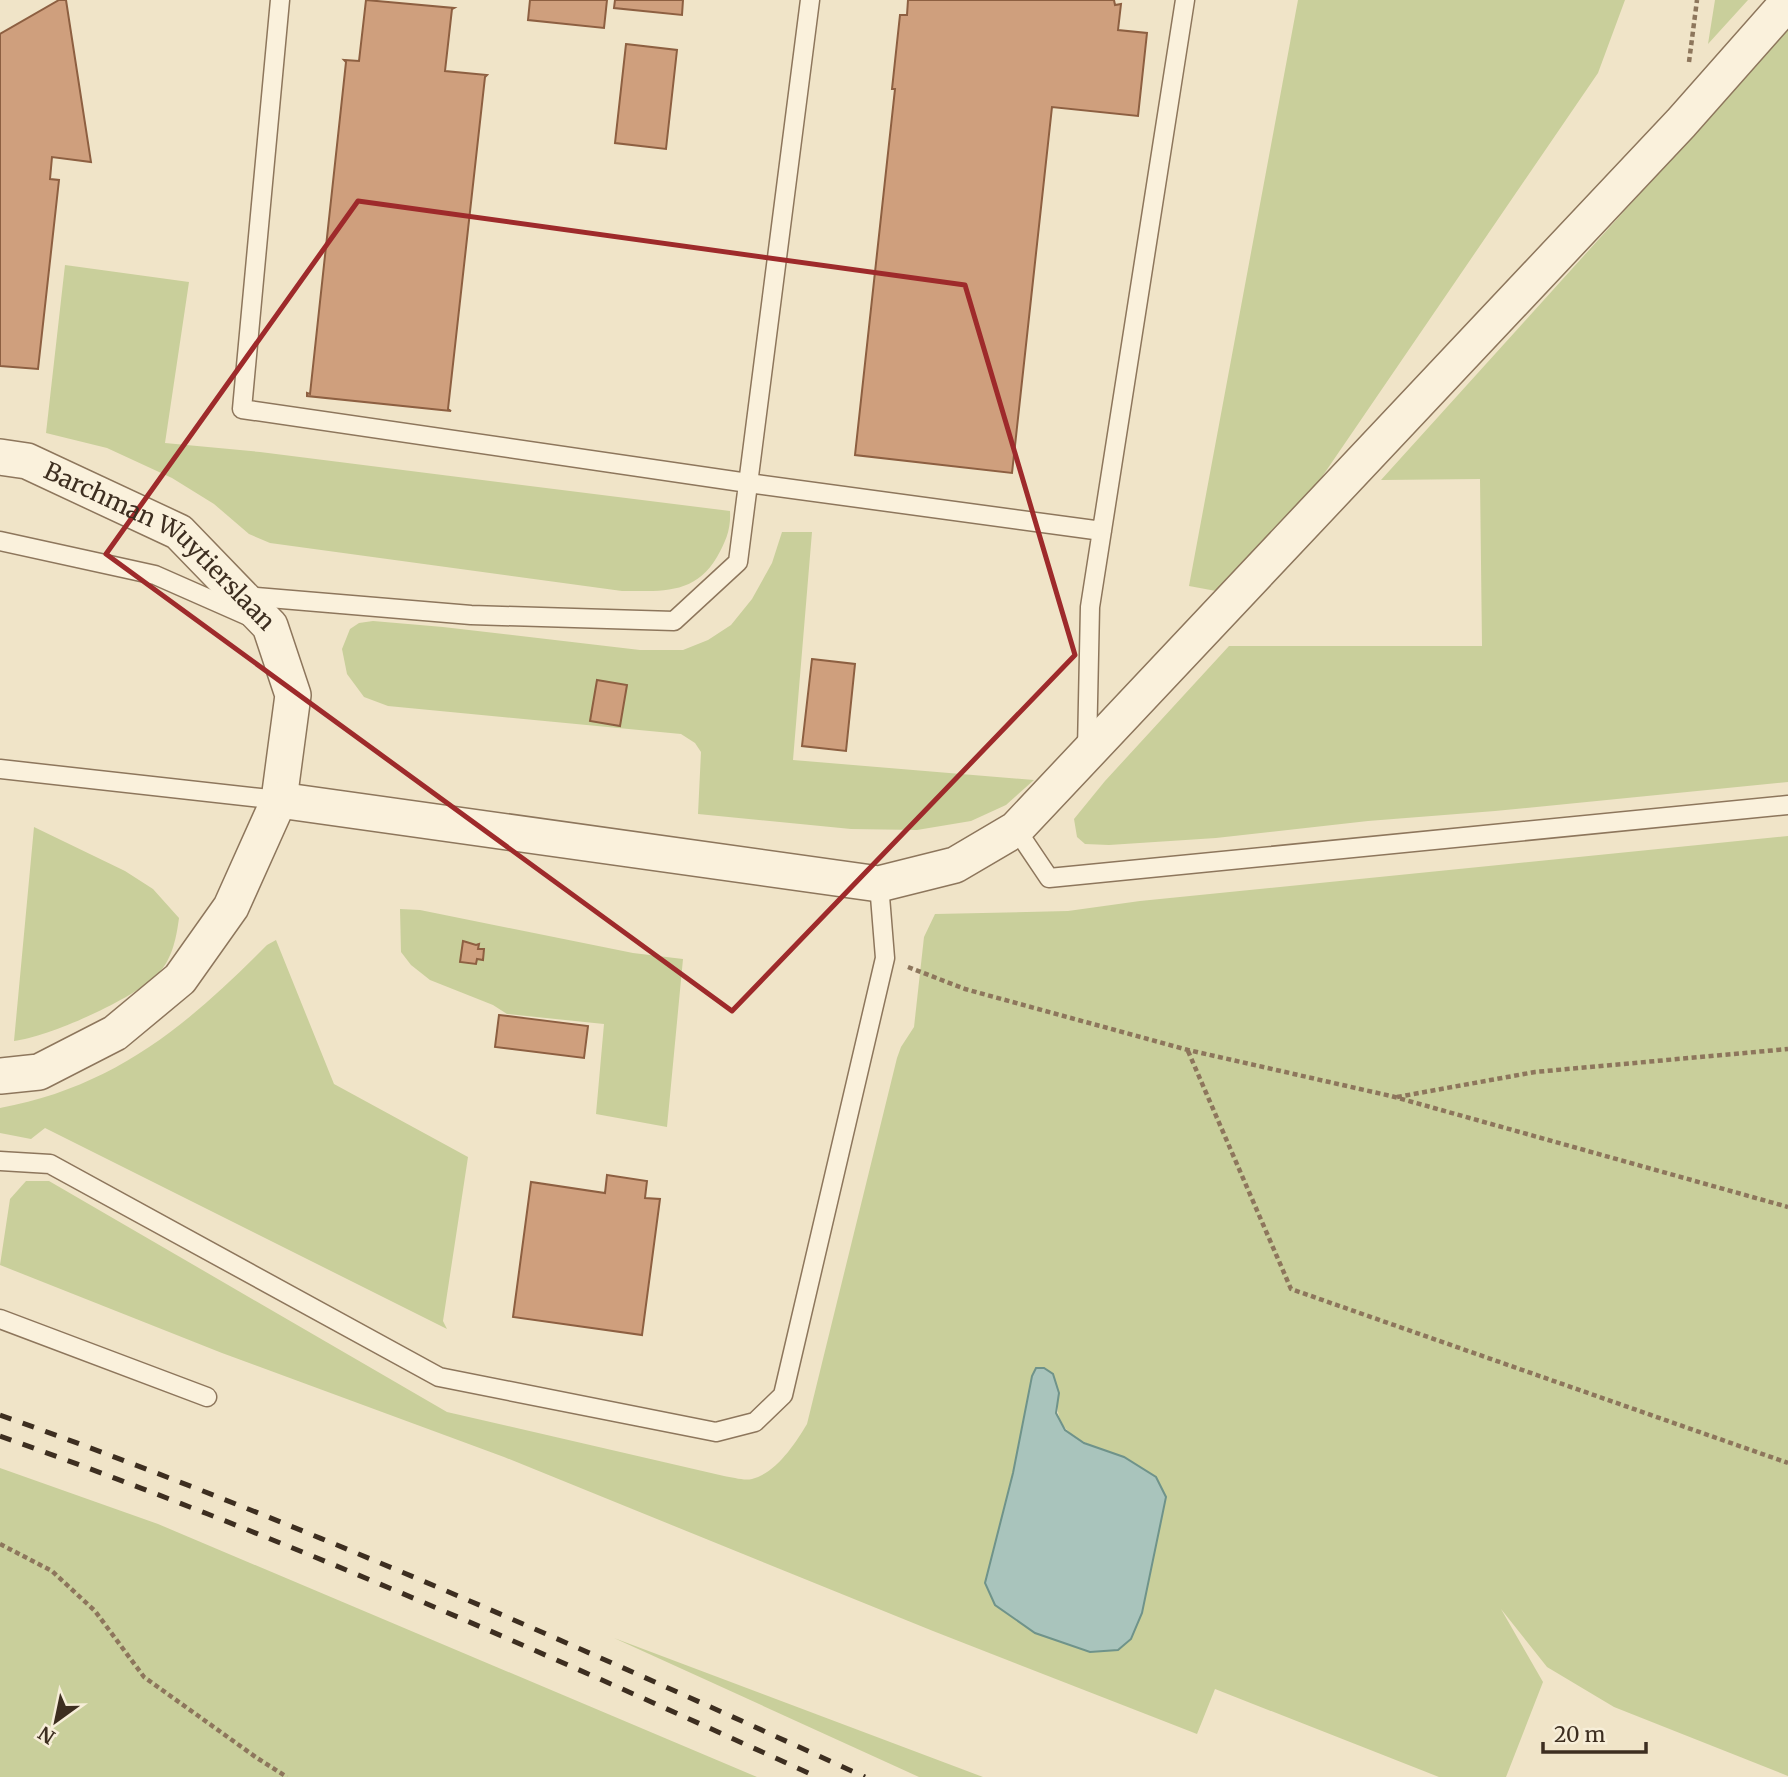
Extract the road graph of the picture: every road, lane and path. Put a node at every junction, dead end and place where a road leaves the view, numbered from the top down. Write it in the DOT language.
graph roads {
  1 [pos="281,0"];
  2 [pos="810,0"];
  3 [pos="1185,0"];
  4 [pos="1788,2"];
  5 [pos="0,457"];
  6 [pos="748,483"];
  7 [pos="1102,531"];
  8 [pos="0,541"];
  9 [pos="241,596"];
  10 [pos="270,626"];
  11 [pos="1087,752"];
  12 [pos="0,769"];
  13 [pos="279,800"];
  14 [pos="1788,805"];
  15 [pos="1016,829"];
  16 [pos="879,884"];
  17 [pos="885,958"];
  18 [pos="1788,1049"];
  19 [pos="1188,1050"];
  20 [pos="0,1076"];
  21 [pos="1396,1098"];
  22 [pos="0,1161"];
  23 [pos="1788,1208"];
  24 [pos="0,1319"];
  25 [pos="207,1397"];
  26 [pos="1788,1463"];
  27 [pos="0,1544"];
  28 [pos="287,1777"];
  1 -- 6 [label="lane"];
  2 -- 6 [label="lane"];
  3 -- 7 [label="lane"];
  4 -- 11 [label="street"];
  5 -- 9 [label="street, Barchman Wuytierslaan"];
  6 -- 7 [label="lane"];
  6 -- 9 [label="lane"];
  7 -- 11 [label="lane"];
  8 -- 10 [label="lane"];
  9 -- 10 [label="street, Barchman Wuytierslaan"];
  10 -- 13 [label="street, Barchman Wuytierslaan"];
  11 -- 15 [label="street"];
  12 -- 13 [label="lane"];
  13 -- 16 [label="street"];
  13 -- 20 [label="street, Barchman Wuytierslaan"];
  14 -- 15 [label="lane"];
  15 -- 16 [label="street"];
  16 -- 17 [label="lane"];
  17 -- 19 [label="path"];
  17 -- 22 [label="lane"];
  18 -- 21 [label="path"];
  19 -- 21 [label="path"];
  19 -- 26 [label="path"];
  21 -- 23 [label="path"];
  24 -- 25 [label="lane"];
  27 -- 28 [label="path"];
}
